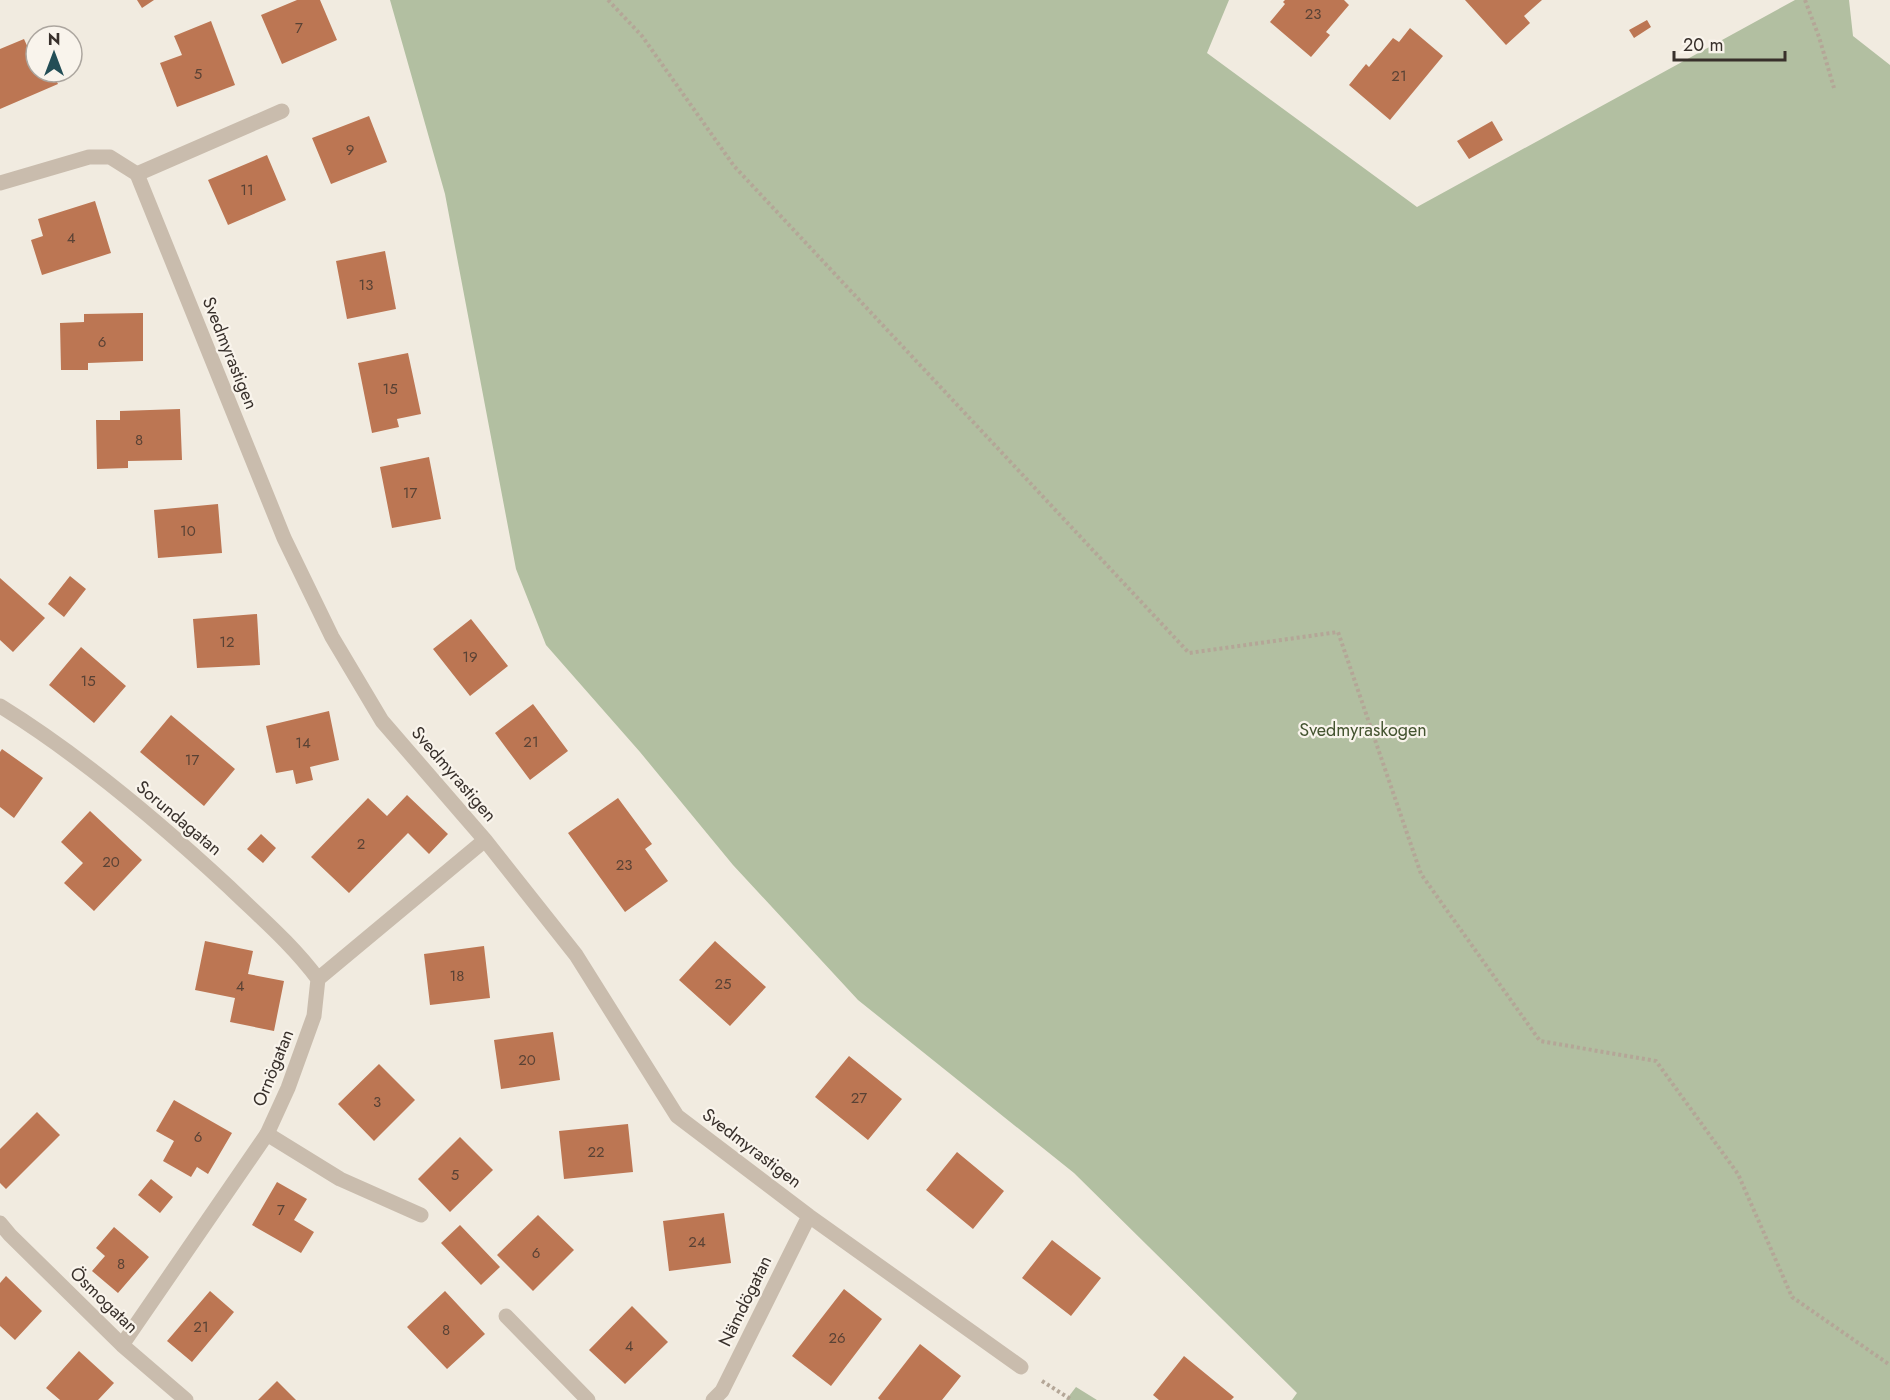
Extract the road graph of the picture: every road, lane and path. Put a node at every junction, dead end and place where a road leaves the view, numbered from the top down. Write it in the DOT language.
graph roads {
  1 [pos="608,0"];
  2 [pos="1805,0"];
  3 [pos="1834,88"];
  4 [pos="282,111"];
  5 [pos="137,174"];
  6 [pos="0,183"];
  7 [pos="0,706"];
  8 [pos="485,840"];
  9 [pos="318,979"];
  10 [pos="267,1134"];
  11 [pos="420,1215"];
  12 [pos="809,1216"];
  13 [pos="0,1223"];
  14 [pos="506,1316"];
  15 [pos="123,1345"];
  16 [pos="1890,1365"];
  17 [pos="1021,1367"];
  18 [pos="186,1400"];
  19 [pos="588,1400"];
  20 [pos="712,1400"];
  21 [pos="1072,1400"];
  1 -- 16 [label="path"];
  2 -- 3 [label="path"];
  4 -- 5 [label="street"];
  5 -- 6 [label="street"];
  5 -- 8 [label="street, Svedmyrastigen"];
  7 -- 9 [label="street, Sorundagatan"];
  8 -- 9 [label="street"];
  8 -- 12 [label="street, Svedmyrastigen"];
  9 -- 10 [label="street, Ornögatan"];
  10 -- 11 [label="street"];
  10 -- 15 [label="street, Ornögatan"];
  12 -- 17 [label="street, Svedmyrastigen"];
  12 -- 20 [label="street, Nämdögatan"];
  13 -- 15 [label="street, Ösmogatan"];
  14 -- 19 [label="street"];
  15 -- 18 [label="street, Ösmogatan"];
  17 -- 21 [label="path"];
}
